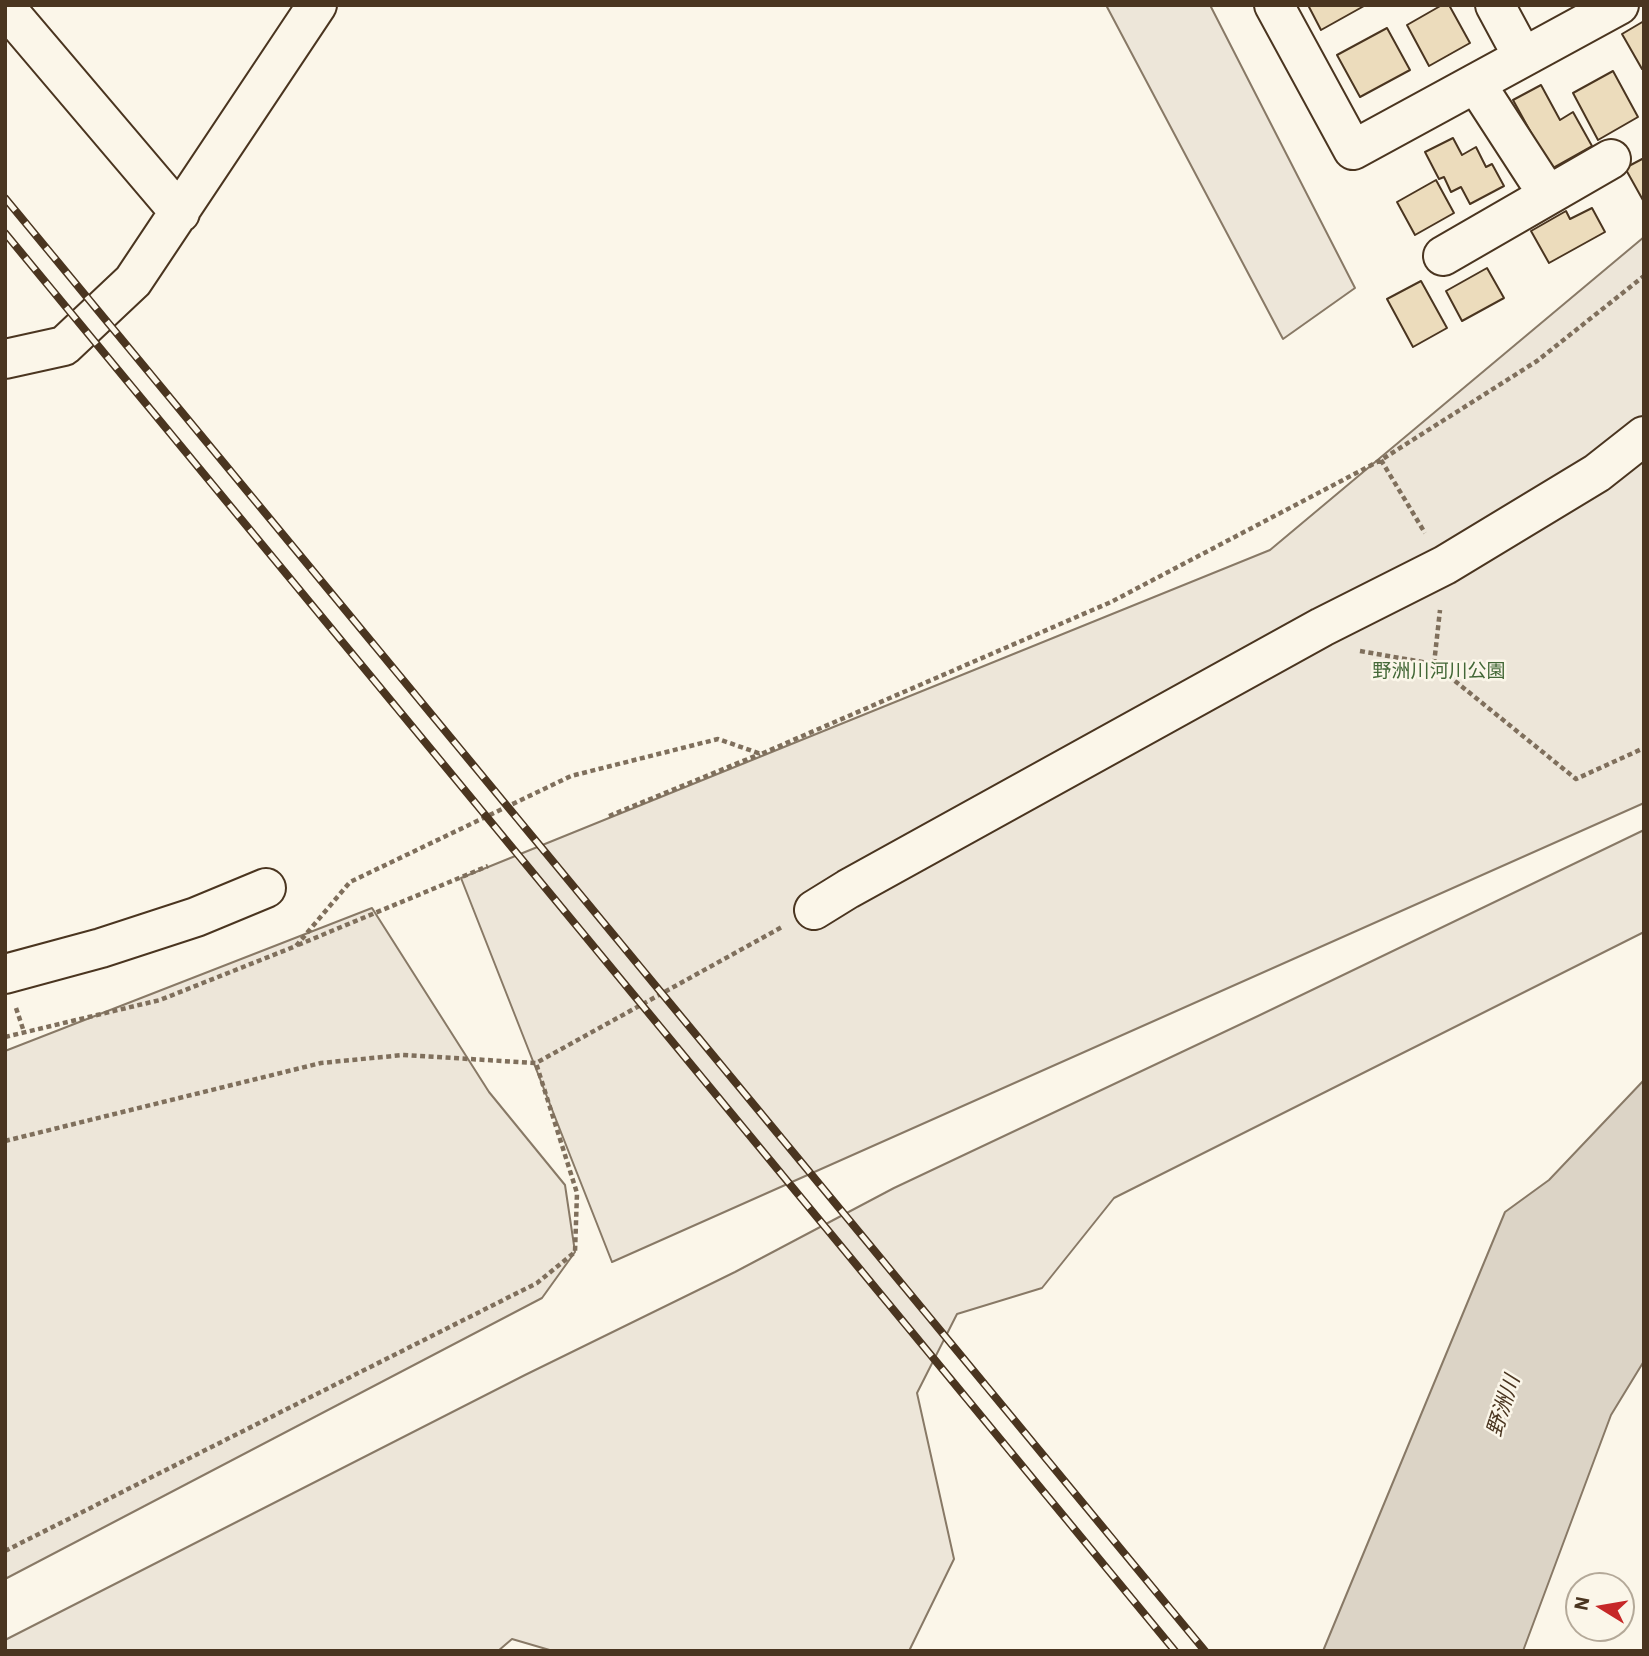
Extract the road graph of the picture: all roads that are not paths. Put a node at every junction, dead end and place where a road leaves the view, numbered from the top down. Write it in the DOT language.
graph roads {
  1 [pos="317,5"];
  2 [pos="1274,5"];
  3 [pos="1495,5"];
  4 [pos="1619,5"];
  5 [pos="5,7"];
  6 [pos="1523,57"];
  7 [pos="1476,84"];
  8 [pos="1611,159"];
  9 [pos="1548,195"];
  10 [pos="180,213"];
  11 [pos="1443,256"];
  12 [pos="5,359"];
  13 [pos="1644,436"];
  14 [pos="265,888"];
  15 [pos="814,910"];
  16 [pos="5,974"];
  1 -- 10 [label="street"];
  2 -- 7 [label="street"];
  3 -- 6 [label="street"];
  4 -- 6 [label="street"];
  5 -- 10 [label="street"];
  6 -- 7 [label="street"];
  7 -- 9 [label="street"];
  8 -- 9 [label="street"];
  9 -- 11 [label="street"];
  10 -- 12 [label="street"];
  13 -- 15 [label="street"];
  14 -- 16 [label="street"];
}
